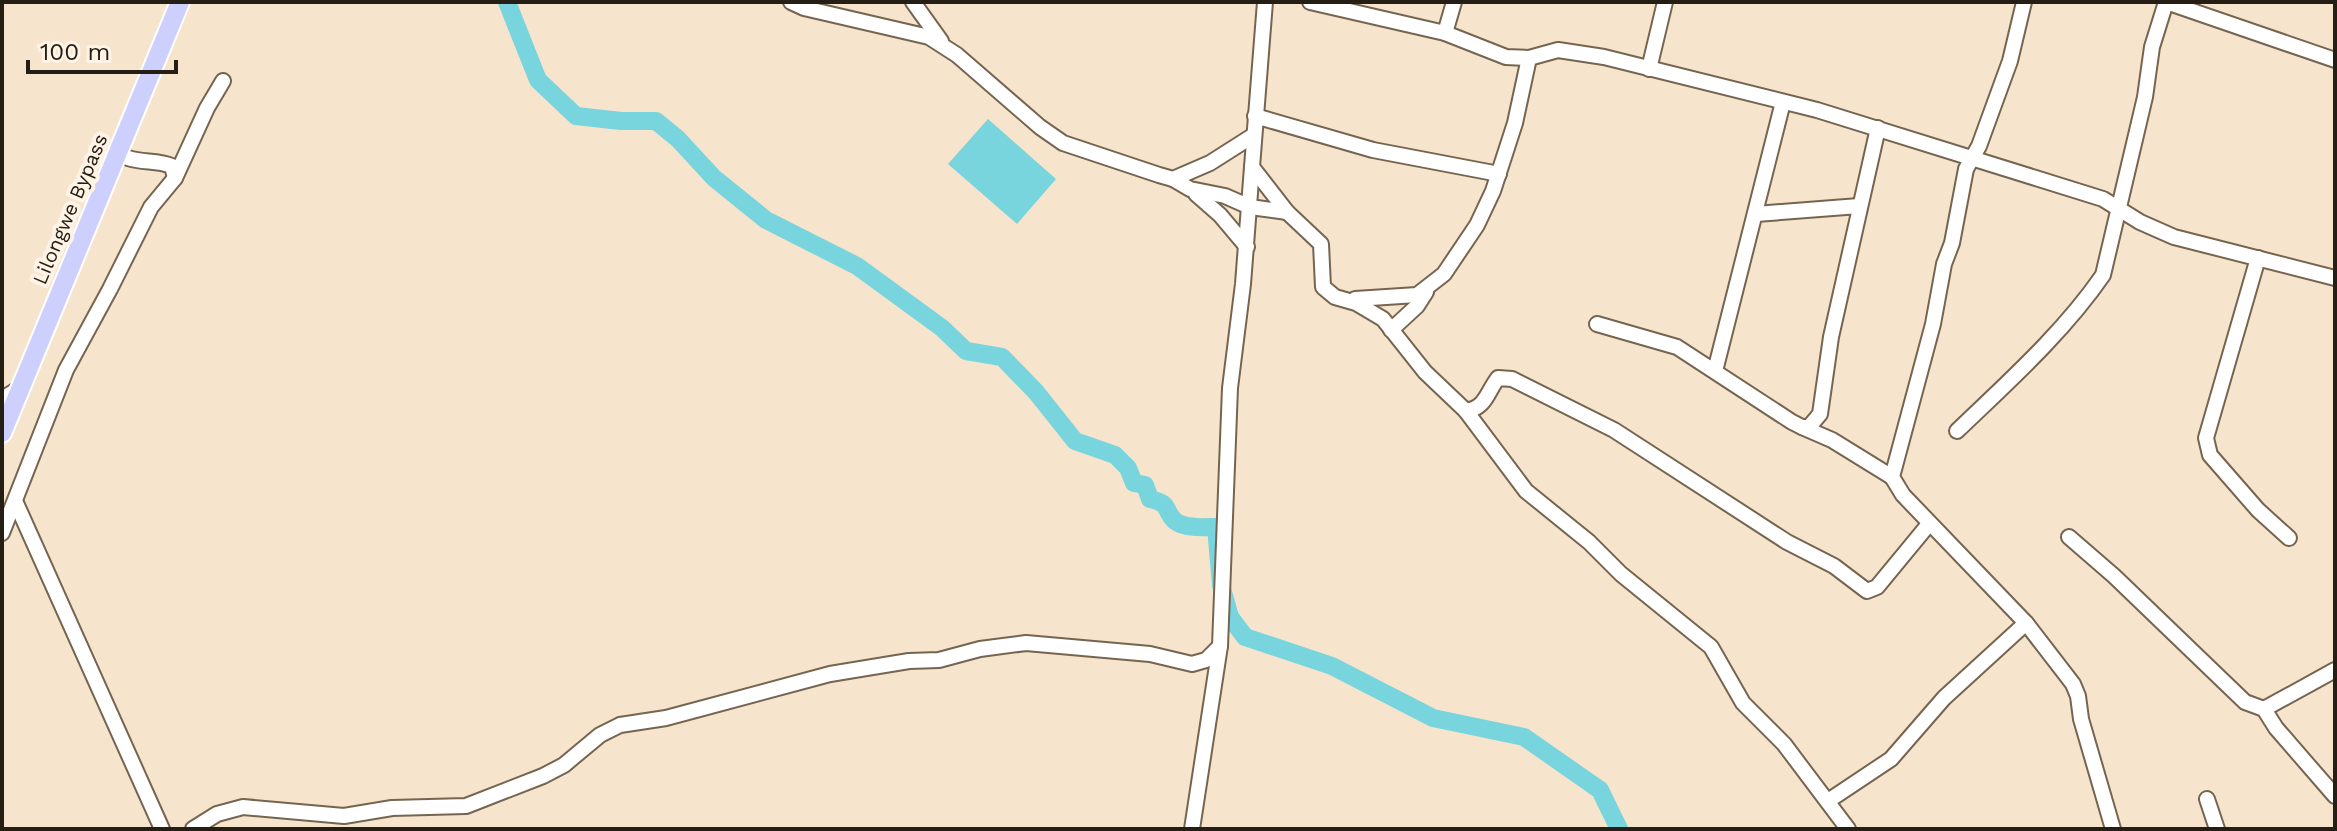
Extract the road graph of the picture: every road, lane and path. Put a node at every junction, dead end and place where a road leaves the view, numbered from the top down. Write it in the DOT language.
graph roads {
  1 [pos="180,2"];
  2 [pos="791,2"];
  3 [pos="913,2"];
  4 [pos="1265,2"];
  5 [pos="1310,2"];
  6 [pos="1454,2"];
  7 [pos="1665,2"];
  8 [pos="2024,2"];
  9 [pos="1445,33"];
  10 [pos="943,44"];
  11 [pos="1529,58"];
  12 [pos="2335,60"];
  13 [pos="1649,69"];
  14 [pos="223,81"];
  15 [pos="1783,102"];
  16 [pos="1255,116"];
  17 [pos="1878,128"];
  18 [pos="1254,135"];
  19 [pos="1972,157"];
  20 [pos="128,158"];
  21 [pos="1252,167"];
  22 [pos="1499,174"];
  23 [pos="175,178"];
  24 [pos="1173,179"];
  25 [pos="1190,189"];
  26 [pos="1859,206"];
  27 [pos="1250,207"];
  28 [pos="2118,207"];
  29 [pos="1287,212"];
  30 [pos="1756,214"];
  31 [pos="1247,247"];
  32 [pos="2258,258"];
  33 [pos="2335,278"];
  34 [pos="1429,288"];
  35 [pos="1345,299"];
  36 [pos="1597,324"];
  37 [pos="1391,330"];
  38 [pos="1715,371"];
  39 [pos="20,388"];
  40 [pos="2,399"];
  41 [pos="1466,411"];
  42 [pos="1802,427"];
  43 [pos="1957,431"];
  44 [pos="2,433"];
  45 [pos="1892,477"];
  46 [pos="16,503"];
  47 [pos="1929,524"];
  48 [pos="2,533"];
  49 [pos="2069,537"];
  50 [pos="2289,538"];
  51 [pos="2026,623"];
  52 [pos="1220,646"];
  53 [pos="2335,670"];
  54 [pos="2264,709"];
  55 [pos="2335,796"];
  56 [pos="2207,799"];
  57 [pos="1828,801"];
  58 [pos="162,829"];
  59 [pos="193,829"];
  60 [pos="1192,829"];
  61 [pos="1848,829"];
  62 [pos="2113,829"];
  63 [pos="2217,829"];
  1 -- 39 [label="main road, Lilongwe Bypass"];
  2 -- 10 [label="street"];
  3 -- 10 [label="street"];
  4 -- 16 [label="street"];
  5 -- 9 [label="street"];
  6 -- 9 [label="street"];
  7 -- 13 [label="street"];
  8 -- 19 [label="street"];
  9 -- 11 [label="street"];
  10 -- 24 [label="street"];
  11 -- 13 [label="street"];
  11 -- 22 [label="street"];
  12 -- 28 [label="street"];
  13 -- 15 [label="street"];
  14 -- 23 [label="street"];
  15 -- 17 [label="street"];
  15 -- 30 [label="street"];
  16 -- 18 [label="street"];
  16 -- 22 [label="street"];
  17 -- 19 [label="street"];
  17 -- 26 [label="street"];
  18 -- 21 [label="street"];
  18 -- 24 [label="street"];
  19 -- 28 [label="street"];
  19 -- 45 [label="street"];
  20 -- 23 [label="street"];
  21 -- 27 [label="street"];
  21 -- 29 [label="street"];
  22 -- 34 [label="street"];
  23 -- 46 [label="street"];
  24 -- 25 [label="street"];
  25 -- 27 [label="street"];
  25 -- 31 [label="street"];
  26 -- 30 [label="street"];
  26 -- 42 [label="street"];
  27 -- 29 [label="street"];
  27 -- 31 [label="street"];
  28 -- 32 [label="street"];
  28 -- 43 [label="street"];
  29 -- 35 [label="street"];
  30 -- 38 [label="street"];
  31 -- 52 [label="street"];
  32 -- 33 [label="street"];
  32 -- 50 [label="street"];
  34 -- 35 [label="street"];
  34 -- 37 [label="street"];
  35 -- 37 [label="street"];
  36 -- 38 [label="street"];
  37 -- 41 [label="street"];
  38 -- 42 [label="street"];
  39 -- 40 [label="street"];
  39 -- 44 [label="main road, Lilongwe Bypass"];
  41 -- 47 [label="street"];
  41 -- 57 [label="street"];
  42 -- 45 [label="street"];
  45 -- 47 [label="street"];
  46 -- 48 [label="street"];
  46 -- 58 [label="street"];
  47 -- 51 [label="street"];
  49 -- 54 [label="street"];
  51 -- 57 [label="street"];
  51 -- 62 [label="street"];
  52 -- 59 [label="street"];
  52 -- 60 [label="street"];
  53 -- 54 [label="street"];
  54 -- 55 [label="street"];
  56 -- 63 [label="street"];
  57 -- 61 [label="street"];
}
